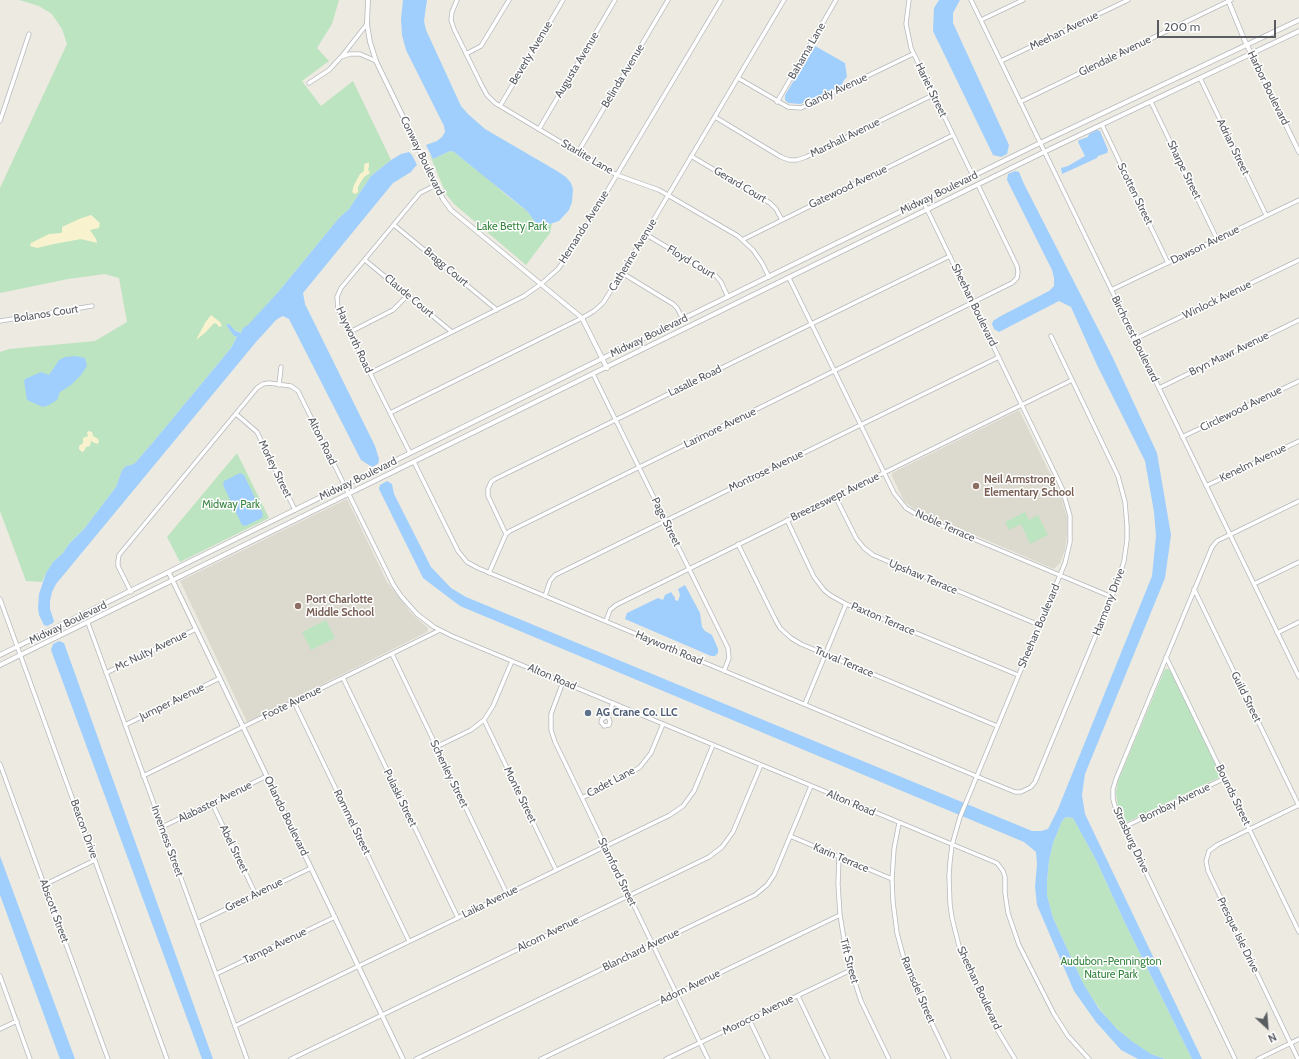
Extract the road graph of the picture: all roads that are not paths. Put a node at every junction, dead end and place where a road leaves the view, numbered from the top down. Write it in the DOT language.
graph roads {
  1 [pos="368,0"];
  2 [pos="457,0"];
  3 [pos="509,0"];
  4 [pos="563,0"];
  5 [pos="615,0"];
  6 [pos="668,0"];
  7 [pos="721,0"];
  8 [pos="784,0"];
  9 [pos="836,0"];
  10 [pos="909,0"];
  11 [pos="971,0"];
  12 [pos="1023,0"];
  13 [pos="1128,0"];
  14 [pos="1230,0"];
  15 [pos="981,20"];
  16 [pos="1299,20"];
  17 [pos="367,24"];
  18 [pos="1299,31"];
  19 [pos="29,34"];
  20 [pos="1247,44"];
  21 [pos="466,54"];
  22 [pos="913,54"];
  23 [pos="1251,54"];
  24 [pos="341,57"];
  25 [pos="376,61"];
  26 [pos="1001,61"];
  27 [pos="738,78"];
  28 [pos="1200,78"];
  29 [pos="309,83"];
  30 [pos="934,95"];
  31 [pos="777,102"];
  32 [pos="1020,102"];
  33 [pos="1151,102"];
  34 [pos="0,103"];
  35 [pos="5,105"];
  36 [pos="500,106"];
  37 [pos="715,117"];
  38 [pos="0,121"];
  39 [pos="1102,125"];
  40 [pos="539,129"];
  41 [pos="954,135"];
  42 [pos="1040,143"];
  43 [pos="578,152"];
  44 [pos="1044,152"];
  45 [pos="1299,152"];
  46 [pos="692,156"];
  47 [pos="618,174"];
  48 [pos="973,176"];
  49 [pos="436,185"];
  50 [pos="978,185"];
  51 [pos="668,195"];
  52 [pos="1299,200"];
  53 [pos="923,201"];
  54 [pos="927,210"];
  55 [pos="1266,215"];
  56 [pos="782,220"];
  57 [pos="394,225"];
  58 [pos="645,234"];
  59 [pos="1217,239"];
  60 [pos="742,240"];
  61 [pos="950,256"];
  62 [pos="365,260"];
  63 [pos="1299,260"];
  64 [pos="1168,263"];
  65 [pos="622,273"];
  66 [pos="769,277"];
  67 [pos="789,278"];
  68 [pos="541,284"];
  69 [pos="1111,290"];
  70 [pos="408,295"];
  71 [pos="728,297"];
  72 [pos="972,303"];
  73 [pos="92,306"];
  74 [pos="497,310"];
  75 [pos="582,318"];
  76 [pos="683,319"];
  77 [pos="1299,320"];
  78 [pos="0,321"];
  79 [pos="811,324"];
  80 [pos="350,332"];
  81 [pos="452,332"];
  82 [pos="1051,336"];
  83 [pos="1135,339"];
  84 [pos="998,357"];
  85 [pos="602,359"];
  86 [pos="281,367"];
  87 [pos="607,368"];
  88 [pos="834,371"];
  89 [pos="370,373"];
  90 [pos="594,374"];
  91 [pos="1072,380"];
  92 [pos="1299,381"];
  93 [pos="279,385"];
  94 [pos="1159,388"];
  95 [pos="1022,405"];
  96 [pos="236,414"];
  97 [pos="390,414"];
  98 [pos="616,420"];
  99 [pos="861,425"];
  100 [pos="1182,437"];
  101 [pos="1299,441"];
  102 [pos="410,453"];
  103 [pos="414,462"];
  104 [pos="639,467"];
  105 [pos="884,472"];
  106 [pos="344,486"];
  107 [pos="1206,486"];
  108 [pos="348,494"];
  109 [pos="836,496"];
  110 [pos="1299,502"];
  111 [pos="295,510"];
  112 [pos="787,520"];
  113 [pos="666,521"];
  114 [pos="506,534"];
  115 [pos="1230,535"];
  116 [pos="738,544"];
  117 [pos="1299,562"];
  118 [pos="689,568"];
  119 [pos="169,573"];
  120 [pos="489,573"];
  121 [pos="1060,575"];
  122 [pos="173,581"];
  123 [pos="1254,584"];
  124 [pos="1194,589"];
  125 [pos="131,592"];
  126 [pos="544,596"];
  127 [pos="1112,596"];
  128 [pos="0,599"];
  129 [pos="846,604"];
  130 [pos="606,621"];
  131 [pos="1299,622"];
  132 [pos="88,623"];
  133 [pos="1039,625"];
  134 [pos="196,629"];
  135 [pos="440,630"];
  136 [pos="1277,633"];
  137 [pos="17,647"];
  138 [pos="392,654"];
  139 [pos="825,654"];
  140 [pos="0,655"];
  141 [pos="20,655"];
  142 [pos="1166,658"];
  143 [pos="512,661"];
  144 [pos="0,665"];
  145 [pos="724,671"];
  146 [pos="106,673"];
  147 [pos="1018,675"];
  148 [pos="220,678"];
  149 [pos="343,678"];
  150 [pos="1299,678"];
  151 [pos="563,682"];
  152 [pos="294,702"];
  153 [pos="613,703"];
  154 [pos="804,704"];
  155 [pos="608,716"];
  156 [pos="484,720"];
  157 [pos="663,724"];
  158 [pos="125,725"];
  159 [pos="997,726"];
  160 [pos="243,727"];
  161 [pos="713,745"];
  162 [pos="436,747"];
  163 [pos="0,764"];
  164 [pos="761,765"];
  165 [pos="144,776"];
  166 [pos="267,776"];
  167 [pos="976,776"];
  168 [pos="1225,778"];
  169 [pos="811,786"];
  170 [pos="582,798"];
  171 [pos="212,803"];
  172 [pos="1299,806"];
  173 [pos="899,823"];
  174 [pos="162,827"];
  175 [pos="1124,827"];
  176 [pos="1250,829"];
  177 [pos="790,836"];
  178 [pos="952,845"];
  179 [pos="605,847"];
  180 [pos="839,857"];
  181 [pos="95,860"];
  182 [pos="311,868"];
  183 [pos="556,870"];
  184 [pos="892,879"];
  185 [pos="44,885"];
  186 [pos="507,894"];
  187 [pos="256,895"];
  188 [pos="629,896"];
  189 [pos="840,915"];
  190 [pos="335,917"];
  191 [pos="458,918"];
  192 [pos="197,923"];
  193 [pos="1299,932"];
  194 [pos="409,941"];
  195 [pos="652,945"];
  196 [pos="358,966"];
  197 [pos="850,970"];
  198 [pos="216,974"];
  199 [pos="0,976"];
  200 [pos="676,994"];
  201 [pos="798,996"];
  202 [pos="382,1015"];
  203 [pos="749,1019"];
  204 [pos="17,1021"];
  205 [pos="235,1026"];
  206 [pos="0,1029"];
  207 [pos="1299,1039"];
  208 [pos="700,1043"];
  209 [pos="1290,1044"];
  210 [pos="30,1059"];
  211 [pos="108,1059"];
  212 [pos="168,1059"];
  213 [pos="247,1059"];
  214 [pos="291,1059"];
  215 [pos="403,1059"];
  216 [pos="416,1059"];
  217 [pos="541,1059"];
  218 [pos="666,1059"];
  219 [pos="708,1059"];
  220 [pos="768,1059"];
  221 [pos="828,1059"];
  222 [pos="889,1059"];
  223 [pos="949,1059"];
  224 [pos="1015,1059"];
  225 [pos="1089,1059"];
  226 [pos="1235,1059"];
  227 [pos="1258,1059"];
  228 [pos="1298,1059"];
  1 -- 17 [label="street, Conway Boulevard"];
  2 -- 21 [label="street, Starlite Lane"];
  3 -- 21 [label="street"];
  4 -- 36 [label="street, Beverly Avenue"];
  5 -- 40 [label="street, Augusta Avenue"];
  6 -- 43 [label="street, Belinda Avenue"];
  7 -- 47 [label="street, Hernando Avenue"];
  8 -- 27 [label="street, Catherine Avenue"];
  9 -- 31 [label="street, Bahama Lane"];
  10 -- 22 [label="street, Hariet Street"];
  11 -- 15 [label="street, Birchcrest Boulevard"];
  12 -- 15 [label="street"];
  13 -- 26 [label="street, Meehan Avenue"];
  14 -- 20 [label="street, Harbor Boulevard"];
  14 -- 32 [label="street, Glendale Avenue"];
  15 -- 26 [label="street, Birchcrest Boulevard"];
  16 -- 20 [label="street, Midway Boulevard"];
  17 -- 24 [label="street"];
  17 -- 25 [label="street, Conway Boulevard"];
  18 -- 23 [label="street, Midway Boulevard"];
  19 -- 35 [label="street"];
  20 -- 23 [label="street, Harbor Boulevard"];
  20 -- 42 [label="street, Midway Boulevard"];
  21 -- 36 [label="street, Starlite Lane"];
  22 -- 30 [label="street, Hariet Street"];
  22 -- 31 [label="street, Gandy Avenue"];
  23 -- 28 [label="street, Midway Boulevard"];
  23 -- 45 [label="street, Harbor Boulevard"];
  24 -- 25 [label="street"];
  24 -- 29 [label="street"];
  25 -- 49 [label="street, Conway Boulevard"];
  26 -- 32 [label="street, Birchcrest Boulevard"];
  27 -- 31 [label="street, Gandy Avenue"];
  27 -- 37 [label="street, Catherine Avenue"];
  28 -- 33 [label="street, Midway Boulevard"];
  28 -- 55 [label="street, Adrian Street"];
  30 -- 37 [label="street, Marshall Avenue"];
  30 -- 41 [label="street, Hariet Street"];
  32 -- 42 [label="street, Birchcrest Boulevard"];
  33 -- 39 [label="street, Midway Boulevard"];
  33 -- 59 [label="street, Sharpe Street"];
  34 -- 35 [label="street"];
  35 -- 38 [label="street"];
  36 -- 40 [label="street, Starlite Lane"];
  37 -- 46 [label="street, Catherine Avenue"];
  39 -- 44 [label="street, Midway Boulevard"];
  39 -- 64 [label="street, Scotten Street"];
  40 -- 43 [label="street, Starlite Lane"];
  41 -- 48 [label="street, Hariet Street"];
  41 -- 56 [label="street, Gatewood Avenue"];
  42 -- 44 [label="street, Birchcrest Boulevard"];
  42 -- 48 [label="street, Midway Boulevard"];
  43 -- 47 [label="street, Starlite Lane"];
  44 -- 50 [label="street, Midway Boulevard"];
  44 -- 69 [label="street, Birchcrest Boulevard"];
  46 -- 51 [label="street, Catherine Avenue"];
  46 -- 56 [label="street, Gerard Court"];
  47 -- 51 [label="street, Starlite Lane"];
  47 -- 68 [label="street, Hernando Avenue"];
  48 -- 53 [label="street, Midway Boulevard"];
  49 -- 57 [label="street, Hayworth Road"];
  49 -- 68 [label="street, Conway Boulevard"];
  50 -- 54 [label="street, Midway Boulevard"];
  50 -- 72 [label="street"];
  51 -- 58 [label="street, Catherine Avenue"];
  51 -- 60 [label="street, Starlite Lane"];
  52 -- 55 [label="street, Dawson Avenue"];
  53 -- 54 [label="street, Sheehan Boulevard"];
  53 -- 66 [label="street, Midway Boulevard"];
  54 -- 61 [label="street, Sheehan Boulevard"];
  54 -- 67 [label="street, Midway Boulevard"];
  55 -- 59 [label="street, Dawson Avenue"];
  56 -- 60 [label="street, Gatewood Avenue"];
  57 -- 62 [label="street, Hayworth Road"];
  57 -- 74 [label="street, Bragg Court"];
  58 -- 65 [label="street, Catherine Avenue"];
  58 -- 71 [label="street, Floyd Court"];
  59 -- 64 [label="street, Dawson Avenue"];
  60 -- 66 [label="street, Starlite Lane"];
  61 -- 72 [label="street, Sheehan Boulevard"];
  61 -- 79 [label="street, Lasalle Road"];
  62 -- 70 [label="street, Claude Court"];
  62 -- 80 [label="street, Hayworth Road"];
  63 -- 83 [label="street, Winlock Avenue"];
  64 -- 69 [label="street, Dawson Avenue"];
  65 -- 75 [label="street, Catherine Avenue"];
  65 -- 76 [label="street"];
  66 -- 71 [label="street, Midway Boulevard"];
  67 -- 79 [label="street, Noble Terrace"];
  67 -- 87 [label="street, Midway Boulevard"];
  68 -- 74 [label="street, Hernando Avenue"];
  68 -- 75 [label="street, Conway Boulevard"];
  69 -- 83 [label="street, Birchcrest Boulevard"];
  70 -- 80 [label="street"];
  70 -- 81 [label="street, Claude Court"];
  71 -- 76 [label="street, Midway Boulevard"];
  72 -- 84 [label="street, Sheehan Boulevard"];
  72 -- 88 [label="street, Larimore Avenue"];
  73 -- 78 [label="street, Bolanos Court"];
  74 -- 81 [label="street, Hernando Avenue"];
  75 -- 85 [label="street, Conway Boulevard"];
  75 -- 97 [label="street, Catherine Avenue"];
  76 -- 85 [label="street, Midway Boulevard"];
  77 -- 94 [label="street, Bryn Mawr Avenue"];
  79 -- 88 [label="street, Noble Terrace"];
  79 -- 98 [label="street, Lasalle Road"];
  80 -- 89 [label="street, Hayworth Road"];
  81 -- 89 [label="street, Hernando Avenue"];
  82 -- 91 [label="street, Harmony Drive"];
  83 -- 94 [label="street, Birchcrest Boulevard"];
  84 -- 95 [label="street, Sheehan Boulevard"];
  84 -- 99 [label="street, Montrose Avenue"];
  85 -- 87 [label="street, Conway Boulevard"];
  85 -- 102 [label="street, Midway Boulevard"];
  86 -- 93 [label="street"];
  87 -- 90 [label="street, Midway Boulevard"];
  88 -- 99 [label="street, Noble Terrace"];
  88 -- 104 [label="street, Larimore Avenue"];
  89 -- 97 [label="street, Hayworth Road"];
  90 -- 98 [label="street, Page Street"];
  90 -- 103 [label="street, Midway Boulevard"];
  91 -- 95 [label="street, Breezeswept Avenue"];
  91 -- 127 [label="street, Harmony Drive"];
  92 -- 100 [label="street, Circlewood Avenue"];
  93 -- 96 [label="street, Alton Road"];
  93 -- 106 [label="street, Alton Road"];
  94 -- 100 [label="street, Birchcrest Boulevard"];
  95 -- 105 [label="street, Breezeswept Avenue"];
  95 -- 121 [label="street, Sheehan Boulevard"];
  96 -- 111 [label="street, Morley Street"];
  96 -- 125 [label="street, Alton Road"];
  97 -- 102 [label="street, Hayworth Road"];
  98 -- 104 [label="street, Page Street"];
  98 -- 114 [label="street, Lasalle Road"];
  99 -- 105 [label="street, Noble Terrace"];
  99 -- 113 [label="street, Montrose Avenue"];
  100 -- 107 [label="street, Birchcrest Boulevard"];
  101 -- 107 [label="street, Kenelm Avenue"];
  102 -- 106 [label="street, Midway Boulevard"];
  103 -- 108 [label="street, Midway Boulevard"];
  103 -- 120 [label="street, Hayworth Road"];
  104 -- 113 [label="street, Page Street"];
  104 -- 114 [label="street, Larimore Avenue"];
  105 -- 109 [label="street, Breezeswept Avenue"];
  105 -- 121 [label="street, Noble Terrace"];
  106 -- 108 [label="street, Alton Road"];
  106 -- 111 [label="street, Midway Boulevard"];
  107 -- 115 [label="street, Birchcrest Boulevard"];
  108 -- 122 [label="street, Midway Boulevard"];
  108 -- 135 [label="street, Alton Road"];
  109 -- 112 [label="street, Breezeswept Avenue"];
  109 -- 133 [label="street, Upshaw Terrace"];
  110 -- 115 [label="street, Strasburg Drive"];
  111 -- 119 [label="street, Midway Boulevard"];
  112 -- 116 [label="street, Breezeswept Avenue"];
  112 -- 129 [label="street, Paxton Terrace"];
  113 -- 118 [label="street, Page Street"];
  113 -- 126 [label="street, Montrose Avenue"];
  114 -- 120 [label="street"];
  115 -- 123 [label="street, Birchcrest Boulevard"];
  115 -- 124 [label="street, Strasburg Drive"];
  116 -- 118 [label="street, Breezeswept Avenue"];
  116 -- 139 [label="street, Truval Terrace"];
  117 -- 123 [label="street"];
  118 -- 130 [label="street, Breezeswept Avenue"];
  118 -- 145 [label="street, Page Street"];
  119 -- 122 [label="street, Orlando Boulevard"];
  119 -- 125 [label="street, Midway Boulevard"];
  120 -- 126 [label="street, Hayworth Road"];
  121 -- 127 [label="street, Noble Terrace"];
  121 -- 133 [label="street, Sheehan Boulevard"];
  122 -- 132 [label="street, Midway Boulevard"];
  122 -- 134 [label="street, Orlando Boulevard"];
  123 -- 136 [label="street, Birchcrest Boulevard"];
  124 -- 142 [label="street, Strasburg Drive"];
  124 -- 172 [label="street, Guild Street"];
  125 -- 137 [label="street, Midway Boulevard"];
  126 -- 130 [label="street, Hayworth Road"];
  127 -- 167 [label="street, Harmony Drive"];
  128 -- 137 [label="street, Beacon Drive"];
  129 -- 139 [label="street"];
  129 -- 147 [label="street, Paxton Terrace"];
  130 -- 145 [label="street, Hayworth Road"];
  131 -- 136 [label="street"];
  132 -- 141 [label="street, Midway Boulevard"];
  132 -- 146 [label="street, Inverness Street"];
  133 -- 147 [label="street, Sheehan Boulevard"];
  134 -- 146 [label="street, Mc Nulty Avenue"];
  134 -- 148 [label="street, Orlando Boulevard"];
  135 -- 138 [label="street, Foote Avenue"];
  135 -- 143 [label="street, Alton Road"];
  136 -- 150 [label="street, Birchcrest Boulevard"];
  137 -- 140 [label="street, Midway Boulevard"];
  137 -- 141 [label="street, Beacon Drive"];
  138 -- 149 [label="street, Foote Avenue"];
  138 -- 162 [label="street, Schenley Street"];
  139 -- 154 [label="street"];
  139 -- 159 [label="street, Truval Terrace"];
  141 -- 144 [label="street, Midway Boulevard"];
  141 -- 181 [label="street, Beacon Drive"];
  142 -- 168 [label="street, Bounds Street"];
  142 -- 175 [label="street, Strasburg Drive"];
  143 -- 151 [label="street, Alton Road"];
  143 -- 156 [label="street"];
  145 -- 154 [label="street, Hayworth Road"];
  146 -- 158 [label="street, Inverness Street"];
  147 -- 159 [label="street, Sheehan Boulevard"];
  148 -- 158 [label="street, Jumper Avenue"];
  148 -- 160 [label="street, Orlando Boulevard"];
  149 -- 152 [label="street, Foote Avenue"];
  149 -- 191 [label="street, Pulaski Street"];
  151 -- 153 [label="street, Alton Road"];
  151 -- 170 [label="street, Stamford Street"];
  152 -- 160 [label="street, Foote Avenue"];
  152 -- 194 [label="street, Rommel Street"];
  153 -- 155 [label="street"];
  153 -- 157 [label="street, Alton Road"];
  154 -- 167 [label="street, Hayworth Road"];
  156 -- 162 [label="street"];
  156 -- 183 [label="street, Monte Street"];
  157 -- 161 [label="street, Alton Road"];
  157 -- 170 [label="street, Cadet Lane"];
  158 -- 165 [label="street, Inverness Street"];
  159 -- 167 [label="street, Sheehan Boulevard"];
  160 -- 165 [label="street, Foote Avenue"];
  160 -- 166 [label="street, Orlando Boulevard"];
  161 -- 164 [label="street, Alton Road"];
  161 -- 179 [label="street, Laika Avenue"];
  162 -- 186 [label="street, Schenley Street"];
  163 -- 185 [label="street, Abscott Street"];
  164 -- 169 [label="street, Alton Road"];
  164 -- 188 [label="street, Alcorn Avenue"];
  165 -- 174 [label="street, Inverness Street"];
  166 -- 171 [label="street, Alabaster Avenue"];
  166 -- 182 [label="street, Orlando Boulevard"];
  167 -- 178 [label="street, Sheehan Boulevard"];
  168 -- 175 [label="street, Bombay Avenue"];
  168 -- 176 [label="street, Bounds Street"];
  169 -- 173 [label="street, Alton Road"];
  169 -- 177 [label="street, Blanchard Avenue"];
  170 -- 179 [label="street, Stamford Street"];
  171 -- 174 [label="street, Alabaster Avenue"];
  171 -- 187 [label="street, Abel Street"];
  172 -- 176 [label="street, Presque Isle Drive"];
  173 -- 178 [label="street, Alton Road"];
  173 -- 184 [label="street, Ramsdel Street"];
  174 -- 192 [label="street, Inverness Street"];
  175 -- 226 [label="street, Strasburg Drive"];
  176 -- 193 [label="street, Bounds Street"];
  176 -- 209 [label="street, Presque Isle Drive"];
  177 -- 180 [label="street, Karin Terrace"];
  177 -- 195 [label="street, Blanchard Avenue"];
  178 -- 224 [label="street, Sheehan Boulevard"];
  178 -- 225 [label="street, Alton Road"];
  179 -- 183 [label="street, Laika Avenue"];
  179 -- 188 [label="street, Stamford Street"];
  180 -- 184 [label="street, Karin Terrace"];
  180 -- 189 [label="street, Tift Street"];
  181 -- 185 [label="street"];
  181 -- 212 [label="street, Beacon Drive"];
  182 -- 187 [label="street, Greer Avenue"];
  182 -- 190 [label="street, Orlando Boulevard"];
  183 -- 186 [label="street, Laika Avenue"];
  184 -- 223 [label="street, Ramsdel Street"];
  185 -- 211 [label="street, Abscott Street"];
  186 -- 191 [label="street, Laika Avenue"];
  187 -- 192 [label="street, Greer Avenue"];
  188 -- 195 [label="street, Stamford Street"];
  188 -- 202 [label="street, Alcorn Avenue"];
  189 -- 197 [label="street, Tift Street"];
  189 -- 200 [label="street, Adorn Avenue"];
  190 -- 196 [label="street, Orlando Boulevard"];
  190 -- 198 [label="street, Tampa Avenue"];
  191 -- 194 [label="street, Laika Avenue"];
  192 -- 198 [label="street, Inverness Street"];
  194 -- 196 [label="street, Laika Avenue"];
  195 -- 200 [label="street, Stamford Street"];
  195 -- 216 [label="street, Blanchard Avenue"];
  196 -- 202 [label="street, Orlando Boulevard"];
  196 -- 205 [label="street, Laika Avenue"];
  197 -- 201 [label="street, Morocco Avenue"];
  197 -- 222 [label="street, Tift Street"];
  198 -- 205 [label="street, Inverness Street"];
  199 -- 204 [label="street"];
  200 -- 208 [label="street, Stamford Street"];
  200 -- 217 [label="street, Adorn Avenue"];
  201 -- 203 [label="street, Morocco Avenue"];
  201 -- 221 [label="street"];
  202 -- 214 [label="street, Alcorn Avenue"];
  202 -- 215 [label="street, Orlando Boulevard"];
  203 -- 208 [label="street, Morocco Avenue"];
  203 -- 220 [label="street"];
  204 -- 206 [label="street"];
  204 -- 210 [label="street"];
  205 -- 213 [label="street, Inverness Street"];
  207 -- 209 [label="street"];
  208 -- 218 [label="street, Morocco Avenue"];
  208 -- 219 [label="street, Stamford Street"];
  209 -- 227 [label="street"];
  209 -- 228 [label="street, Presque Isle Drive"];
}
